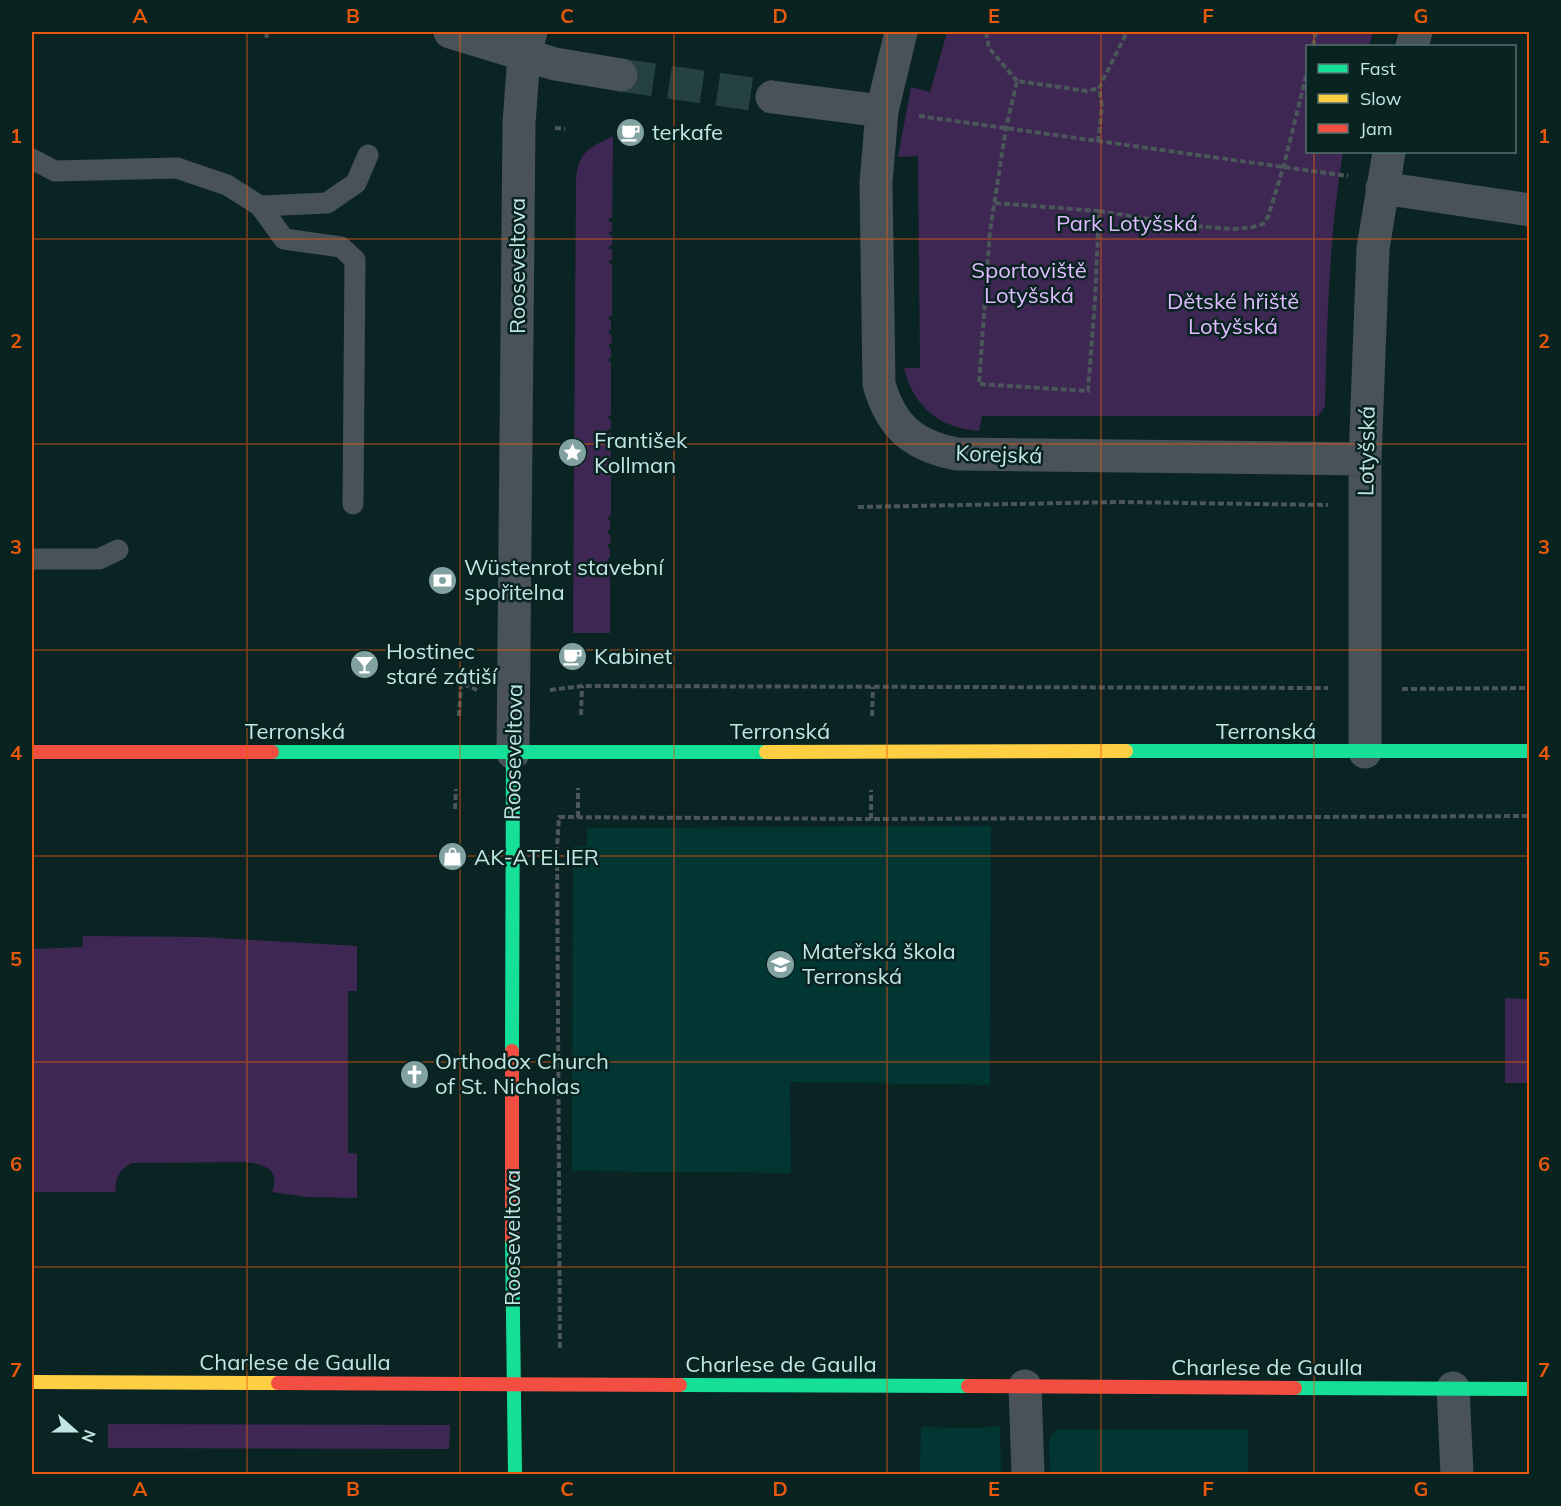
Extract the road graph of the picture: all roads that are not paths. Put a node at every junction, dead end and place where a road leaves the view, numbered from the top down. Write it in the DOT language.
graph roads {
  1 [pos="450,32"];
  2 [pos="901,32"];
  3 [pos="528,43"];
  4 [pos="621,75"];
  5 [pos="772,97"];
  6 [pos="882,111"];
  7 [pos="1389,153"];
  8 [pos="368,155"];
  9 [pos="32,159"];
  10 [pos="1382,189"];
  11 [pos="260,206"];
  12 [pos="1530,210"];
  13 [pos="1365,459"];
  14 [pos="353,504"];
  15 [pos="118,550"];
  16 [pos="32,559"];
  17 [pos="32,752"];
  18 [pos="1365,752"];
  19 [pos="1530,752"];
  20 [pos="513,753"];
  21 [pos="32,1382"];
  22 [pos="514,1384"];
  23 [pos="1025,1386"];
  24 [pos="1453,1388"];
  25 [pos="1530,1389"];
  26 [pos="514,1474"];
  27 [pos="1028,1474"];
  28 [pos="1457,1474"];
  1 -- 3 [label="street"];
  2 -- 6 [label="street, Korejská"];
  3 -- 4 [label="street"];
  3 -- 20 [label="street, Rooseveltova"];
  5 -- 6 [label="street"];
  6 -- 13 [label="street, Korejská"];
  7 -- 10 [label="street, Lotyšská"];
  8 -- 11 [label="lane"];
  9 -- 11 [label="lane"];
  10 -- 12 [label="street"];
  10 -- 13 [label="street, Lotyšská"];
  11 -- 14 [label="lane"];
  13 -- 18 [label="street, Lotyšská"];
  15 -- 16 [label="lane"];
  17 -- 20 [label="street, Terronská"];
  18 -- 19 [label="street, Terronská"];
  18 -- 20 [label="street, Terronská"];
  20 -- 22 [label="street, Rooseveltova"];
  21 -- 22 [label="street, Charlese de Gaulla"];
  22 -- 23 [label="street, Charlese de Gaulla"];
  22 -- 26 [label="street, Rooseveltova"];
  23 -- 24 [label="street, Charlese de Gaulla"];
  23 -- 27 [label="street"];
  24 -- 25 [label="street, Charlese de Gaulla"];
  24 -- 28 [label="street"];
}
